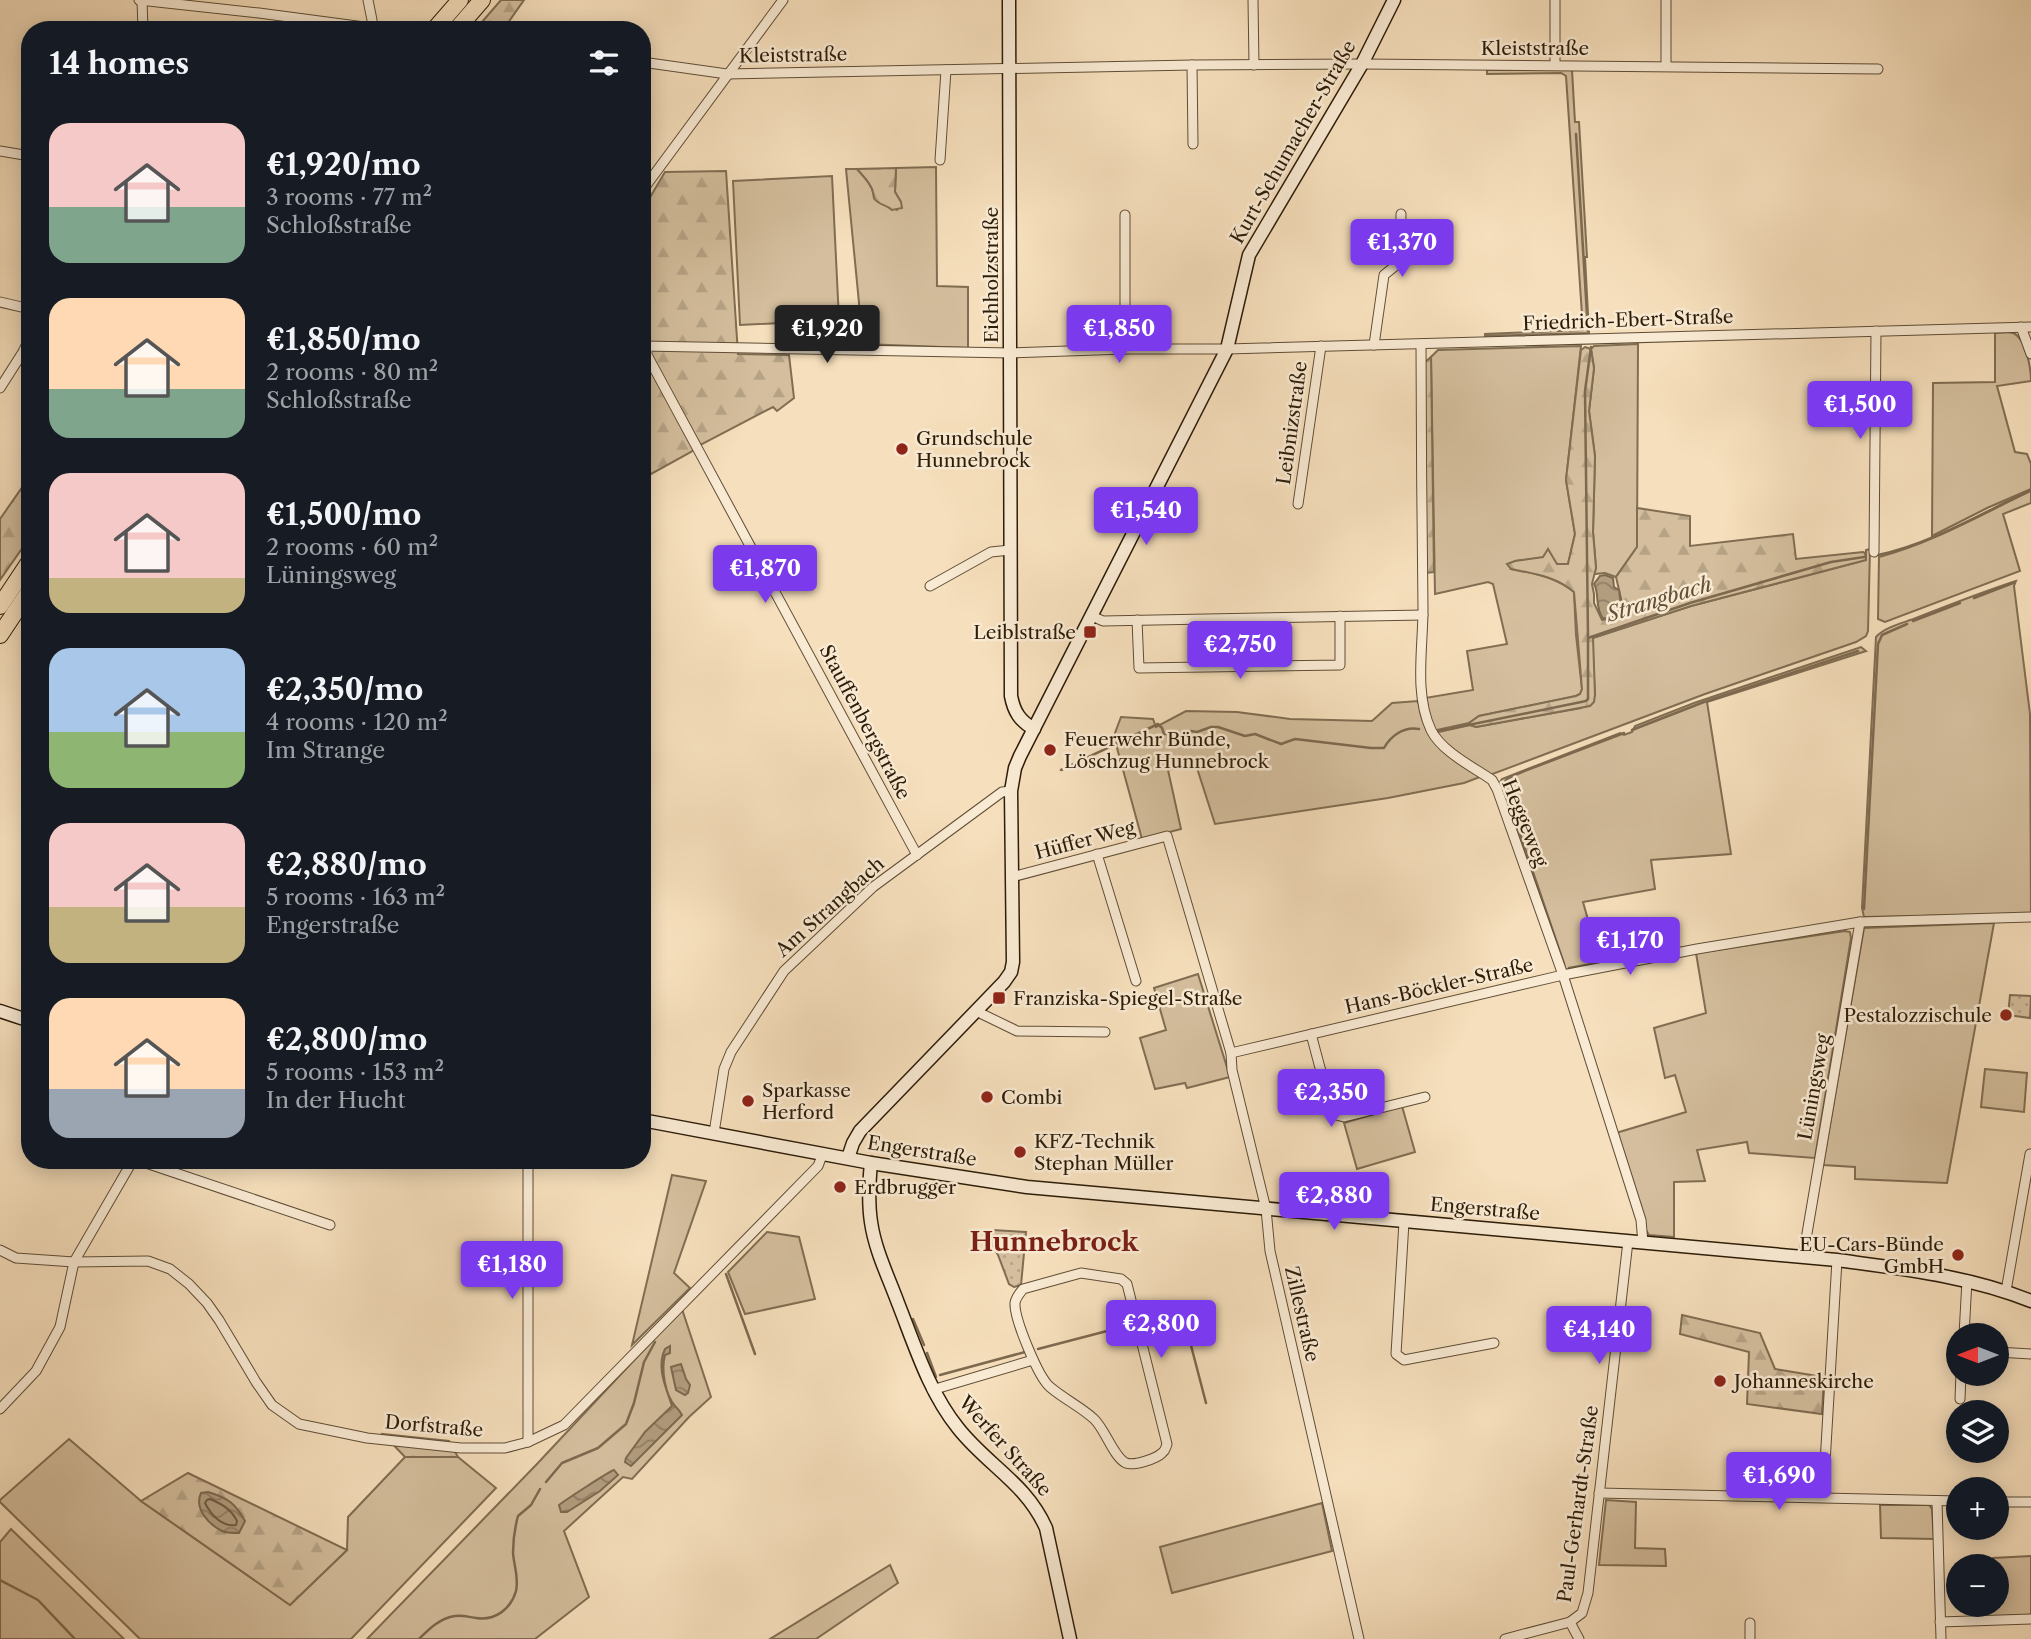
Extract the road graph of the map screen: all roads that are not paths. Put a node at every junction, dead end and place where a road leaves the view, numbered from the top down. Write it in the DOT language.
graph roads {
  1 [pos="141,0"];
  2 [pos="257,0"];
  3 [pos="368,0"];
  4 [pos="460,0"];
  5 [pos="482,0"];
  6 [pos="783,0"];
  7 [pos="1009,0"];
  8 [pos="1253,0"];
  9 [pos="1394,0"];
  10 [pos="1556,0"];
  11 [pos="1666,0"];
  12 [pos="259,13"];
  13 [pos="142,21"];
  14 [pos="319,21"];
  15 [pos="372,21"];
  16 [pos="442,21"];
  17 [pos="464,21"];
  18 [pos="651,63"];
  19 [pos="1362,64"];
  20 [pos="1192,65"];
  21 [pos="1254,65"];
  22 [pos="1555,65"];
  23 [pos="1665,66"];
  24 [pos="1878,69"];
  25 [pos="946,70"];
  26 [pos="1010,70"];
  27 [pos="727,74"];
  28 [pos="1193,144"];
  29 [pos="0,151"];
  30 [pos="21,154"];
  31 [pos="940,160"];
  32 [pos="651,179"];
  33 [pos="1401,214"];
  34 [pos="1125,215"];
  35 [pos="0,302"];
  36 [pos="21,307"];
  37 [pos="2026,327"];
  38 [pos="1876,331"];
  39 [pos="1421,344"];
  40 [pos="1374,345"];
  41 [pos="651,346"];
  42 [pos="1321,346"];
  43 [pos="1125,349"];
  44 [pos="1227,349"];
  45 [pos="1011,353"];
  46 [pos="21,354"];
  47 [pos="2031,354"];
  48 [pos="651,363"];
  49 [pos="3,376"];
  50 [pos="0,388"];
  51 [pos="1298,504"];
  52 [pos="1010,550"];
  53 [pos="1874,552"];
  54 [pos="21,574"];
  55 [pos="930,586"];
  56 [pos="21,604"];
  57 [pos="0,606"];
  58 [pos="1340,615"];
  59 [pos="1423,615"];
  60 [pos="1092,616"];
  61 [pos="1137,620"];
  62 [pos="0,635"];
  63 [pos="1034,729"];
  64 [pos="1011,791"];
  65 [pos="1167,836"];
  66 [pos="1097,854"];
  67 [pos="916,855"];
  68 [pos="1012,877"];
  69 [pos="2031,917"];
  70 [pos="1860,922"];
  71 [pos="1563,975"];
  72 [pos="1136,981"];
  73 [pos="978,1008"];
  74 [pos="0,1011"];
  75 [pos="21,1018"];
  76 [pos="1105,1032"];
  77 [pos="1311,1034"];
  78 [pos="1231,1053"];
  79 [pos="1425,1097"];
  80 [pos="651,1122"];
  81 [pos="714,1133"];
  82 [pos="822,1153"];
  83 [pos="2031,1154"];
  84 [pos="848,1158"];
  85 [pos="871,1163"];
  86 [pos="130,1169"];
  87 [pos="162,1169"];
  88 [pos="528,1169"];
  89 [pos="1266,1209"];
  90 [pos="1404,1222"];
  91 [pos="330,1225"];
  92 [pos="1628,1241"];
  93 [pos="1643,1242"];
  94 [pos="0,1250"];
  95 [pos="1803,1257"];
  96 [pos="1838,1260"];
  97 [pos="74,1262"];
  98 [pos="1968,1280"];
  99 [pos="2006,1291"];
  100 [pos="2031,1301"];
  101 [pos="1965,1323"];
  102 [pos="1494,1343"];
  103 [pos="2009,1353"];
  104 [pos="2031,1354"];
  105 [pos="1033,1360"];
  106 [pos="1960,1386"];
  107 [pos="932,1390"];
  108 [pos="1959,1399"];
  109 [pos="0,1409"];
  110 [pos="528,1442"];
  111 [pos="1600,1493"];
  112 [pos="1822,1497"];
  113 [pos="1937,1501"];
  114 [pos="1946,1501"];
  115 [pos="2009,1502"];
  116 [pos="2031,1502"];
  117 [pos="2031,1619"];
  118 [pos="1570,1622"];
  119 [pos="1940,1622"];
  120 [pos="1750,1623"];
  121 [pos="1070,1639"];
  122 [pos="1359,1639"];
  123 [pos="1505,1639"];
  124 [pos="1579,1639"];
  125 [pos="1750,1639"];
  126 [pos="1941,1639"];
  1 -- 12 [label="street"];
  1 -- 13 [label="street"];
  2 -- 12 [label="street"];
  3 -- 15 [label="street"];
  4 -- 16 [label="highway"];
  5 -- 17 [label="highway"];
  6 -- 27 [label="street"];
  7 -- 26 [label="street, Eichholzstraße"];
  8 -- 21 [label="street"];
  9 -- 19 [label="street, Kurt-Schumacher-Straße"];
  10 -- 22 [label="street"];
  11 -- 23 [label="street"];
  12 -- 14 [label="street"];
  18 -- 27 [label="street, Kleiststraße"];
  19 -- 21 [label="street, Kleiststraße"];
  19 -- 22 [label="street, Kleiststraße"];
  19 -- 44 [label="street, Kurt-Schumacher-Straße"];
  20 -- 21 [label="street, Kleiststraße"];
  20 -- 26 [label="street, Kleiststraße"];
  20 -- 28 [label="street"];
  22 -- 23 [label="street, Kleiststraße"];
  23 -- 24 [label="street, Kleiststraße"];
  25 -- 26 [label="street, Kleiststraße"];
  25 -- 27 [label="street, Kleiststraße"];
  25 -- 31 [label="street"];
  26 -- 45 [label="street, Eichholzstraße"];
  27 -- 32 [label="street"];
  29 -- 30 [label="street"];
  33 -- 40 [label="street"];
  34 -- 43 [label="street"];
  35 -- 36 [label="street"];
  37 -- 38 [label="street, Friedrich-Ebert-Straße"];
  37 -- 47 [label="street"];
  38 -- 39 [label="street, Friedrich-Ebert-Straße"];
  38 -- 53 [label="street"];
  39 -- 40 [label="street, Friedrich-Ebert-Straße"];
  39 -- 59 [label="street, Heggeweg"];
  40 -- 42 [label="street, Friedrich-Ebert-Straße"];
  41 -- 45 [label="street, Friedrich-Ebert-Straße"];
  42 -- 44 [label="street, Friedrich-Ebert-Straße"];
  42 -- 51 [label="street, Leibnizstraße"];
  43 -- 44 [label="street, Friedrich-Ebert-Straße"];
  43 -- 45 [label="street, Friedrich-Ebert-Straße"];
  44 -- 60 [label="street, Kurt-Schumacher-Straße"];
  45 -- 52 [label="street, Eichholzstraße"];
  46 -- 49 [label="street"];
  48 -- 67 [label="street, Stauffenbergstraße"];
  49 -- 50 [label="street"];
  52 -- 55 [label="street"];
  52 -- 63 [label="street, Eichholzstraße"];
  54 -- 57 [label="highway"];
  56 -- 62 [label="highway"];
  58 -- 59 [label="street"];
  58 -- 61 [label="street"];
  58 -- 61 [label="street"];
  59 -- 71 [label="street, Heggeweg"];
  60 -- 61 [label="street"];
  60 -- 63 [label="street, Kurt-Schumacher-Straße"];
  63 -- 64 [label="street, Kurt-Schumacher-Straße"];
  64 -- 67 [label="street, Am Strangbach"];
  64 -- 68 [label="street, Kurt-Schumacher-Straße"];
  65 -- 66 [label="street, Hüffer Weg"];
  65 -- 78 [label="street, Zillestraße"];
  66 -- 68 [label="street, Hüffer Weg"];
  66 -- 72 [label="street"];
  67 -- 81 [label="street, Am Strangbach"];
  68 -- 73 [label="street, Kurt-Schumacher-Straße"];
  69 -- 70 [label="street, Hans-Böckler-Straße"];
  70 -- 71 [label="street, Hans-Böckler-Straße"];
  70 -- 95 [label="street, Lüningsweg"];
  71 -- 77 [label="street, Hans-Böckler-Straße"];
  71 -- 93 [label="street, Heggeweg"];
  73 -- 76 [label="street"];
  73 -- 84 [label="street, Kurt-Schumacher-Straße"];
  74 -- 75 [label="street"];
  77 -- 78 [label="street, Hans-Böckler-Straße"];
  77 -- 79 [label="street"];
  78 -- 89 [label="street, Zillestraße"];
  80 -- 81 [label="street, Engerstraße"];
  81 -- 82 [label="street, Engerstraße"];
  82 -- 84 [label="street, Engerstraße"];
  82 -- 110 [label="street, Dorfstraße"];
  83 -- 99 [label="street"];
  84 -- 85 [label="street, Engerstraße"];
  85 -- 89 [label="street, Engerstraße"];
  85 -- 107 [label="street, Werfer Straße"];
  86 -- 97 [label="street"];
  87 -- 91 [label="street"];
  88 -- 110 [label="street"];
  89 -- 90 [label="street, Engerstraße"];
  89 -- 122 [label="street, Zillestraße"];
  90 -- 92 [label="street, Engerstraße"];
  90 -- 102 [label="street"];
  92 -- 93 [label="street, Engerstraße"];
  92 -- 111 [label="street, Paul-Gerhardt-Straße"];
  93 -- 95 [label="street, Engerstraße"];
  94 -- 97 [label="street, Dorfstraße"];
  95 -- 96 [label="street, Engerstraße"];
  96 -- 98 [label="street, Engerstraße"];
  96 -- 112 [label="street"];
  97 -- 109 [label="street"];
  97 -- 110 [label="street, Dorfstraße"];
  98 -- 99 [label="street, Engerstraße"];
  98 -- 101 [label="street"];
  99 -- 100 [label="street, Engerstraße"];
  103 -- 104 [label="street"];
  105 -- 105 [label="street"];
  105 -- 107 [label="street"];
  106 -- 108 [label="street"];
  107 -- 121 [label="street, Werfer Straße"];
  111 -- 112 [label="street"];
  111 -- 118 [label="street, Paul-Gerhardt-Straße"];
  112 -- 113 [label="street"];
  113 -- 114 [label="street"];
  113 -- 119 [label="street"];
  115 -- 116 [label="street"];
  117 -- 119 [label="street"];
  118 -- 123 [label="street"];
  118 -- 124 [label="street, Paul-Gerhardt-Straße"];
  119 -- 126 [label="street"];
  120 -- 125 [label="street"];
}
